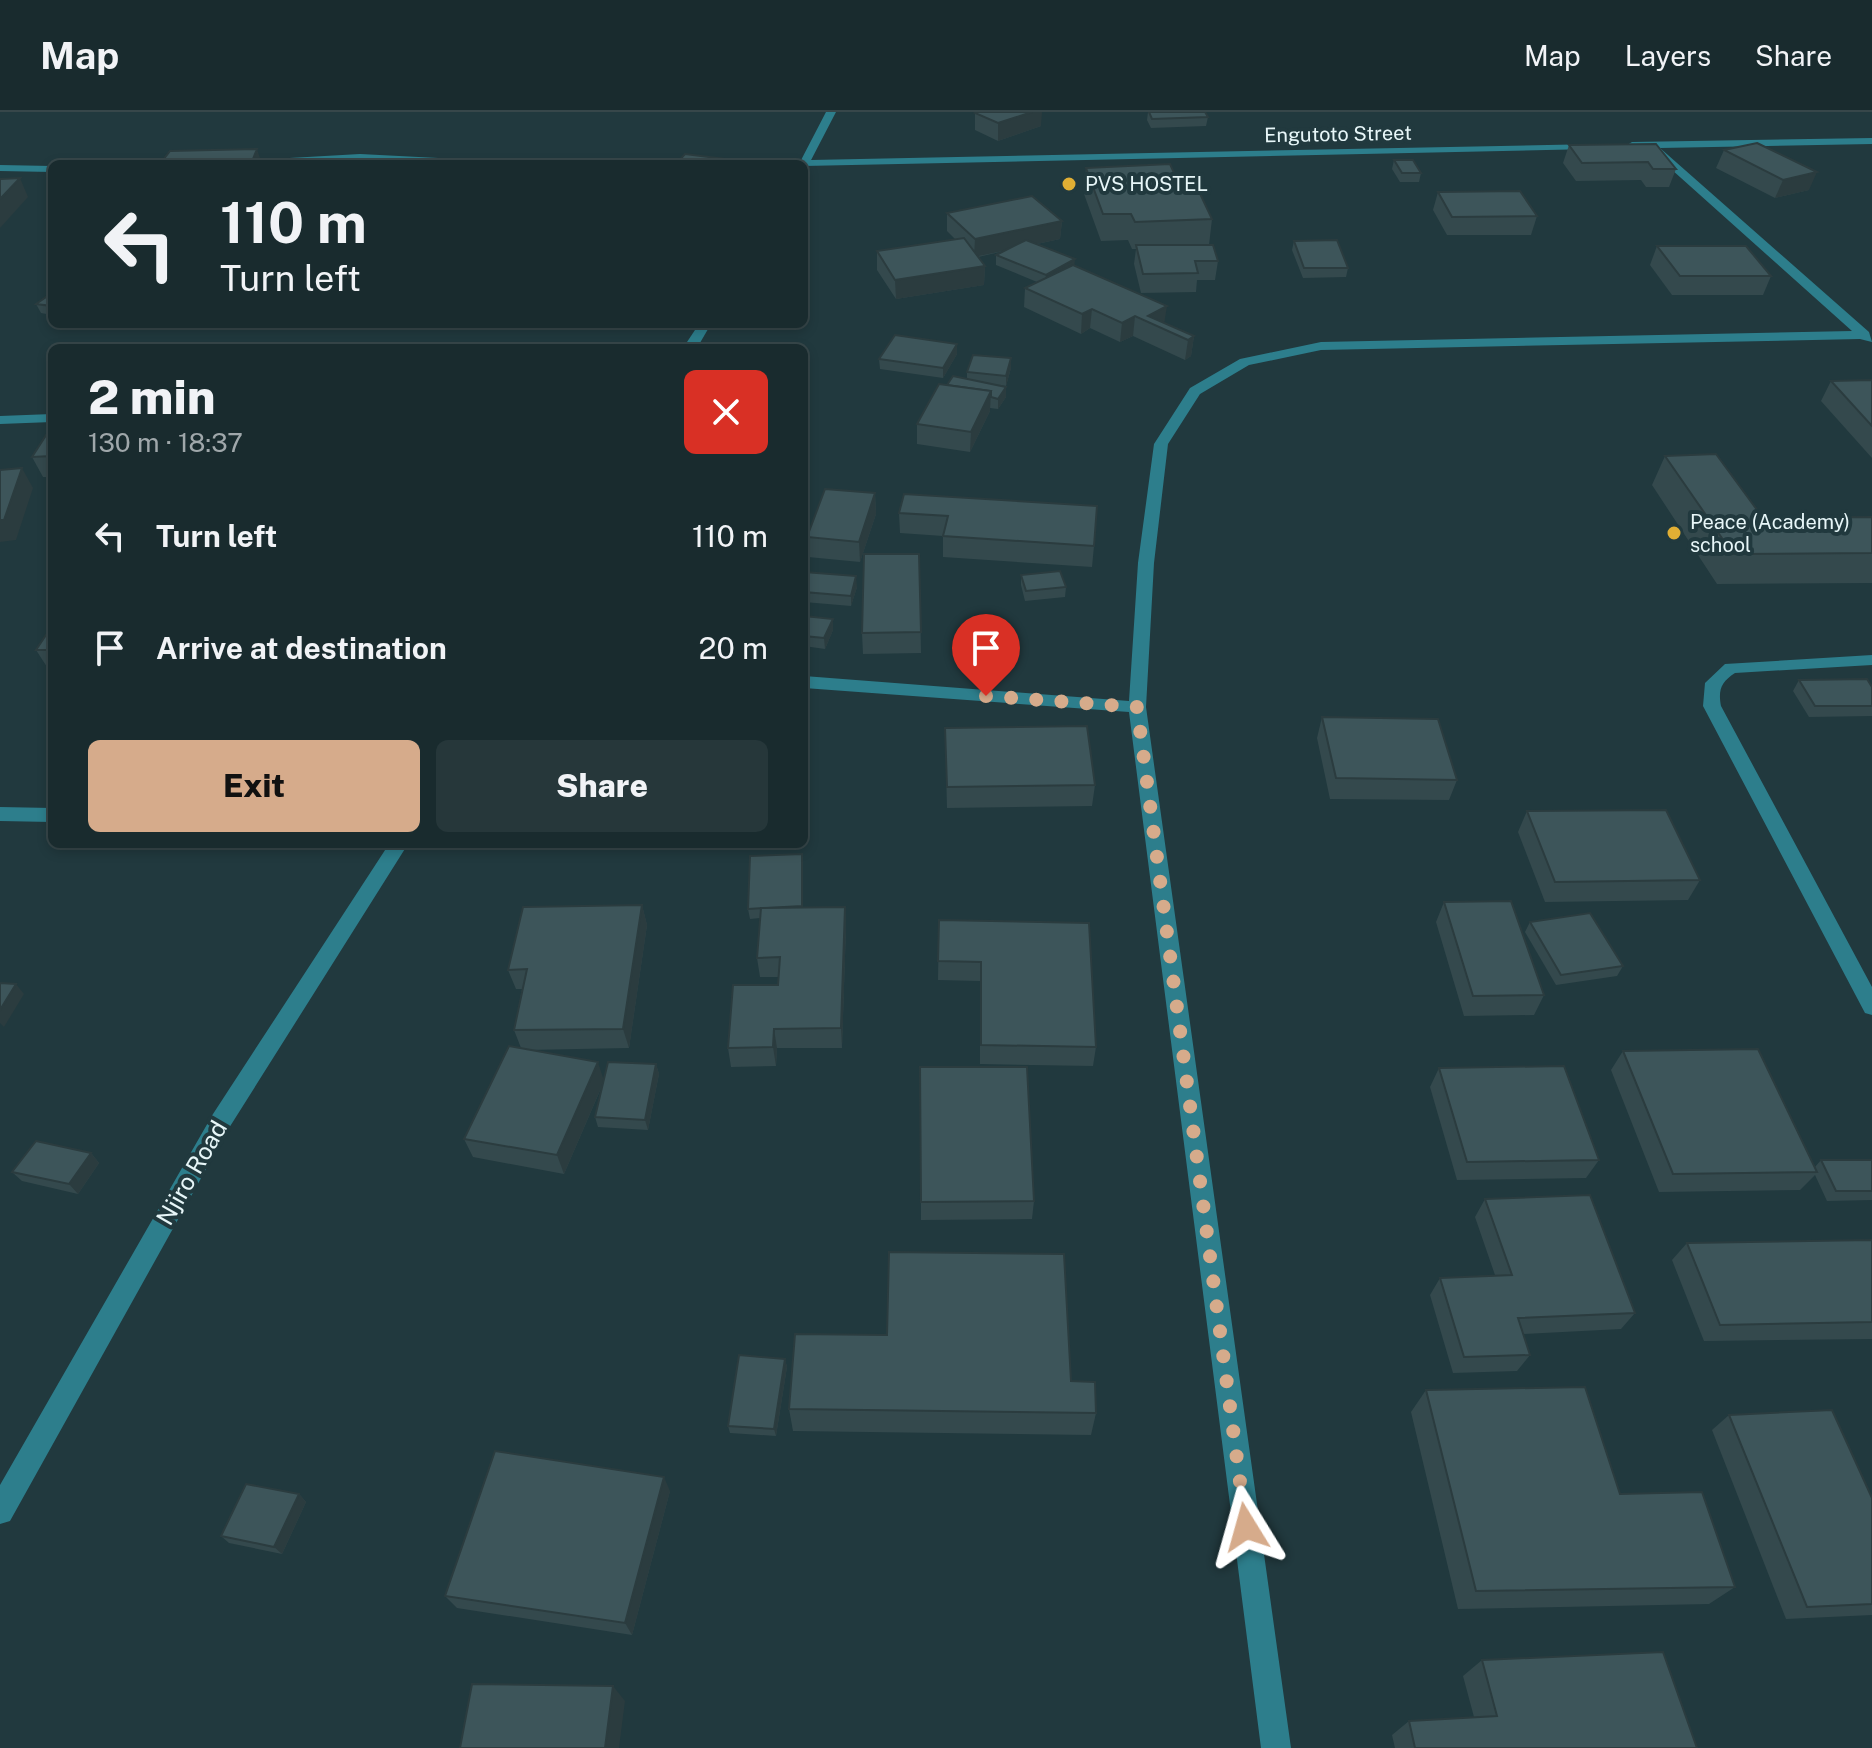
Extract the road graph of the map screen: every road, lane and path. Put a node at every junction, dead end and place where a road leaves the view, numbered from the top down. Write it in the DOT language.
graph roads {
  1 [pos="831,112"];
  2 [pos="1872,141"];
  3 [pos="1650,145"];
  4 [pos="1602,146"];
  5 [pos="1618,146"];
  6 [pos="308,160"];
  7 [pos="419,160"];
  8 [pos="806,160"];
  9 [pos="808,164"];
  10 [pos="0,168"];
  11 [pos="48,169"];
  12 [pos="1868,339"];
  13 [pos="48,418"];
  14 [pos="0,420"];
  15 [pos="1872,660"];
  16 [pos="808,682"];
  17 [pos="1137,707"];
  18 [pos="0,814"];
  19 [pos="48,815"];
  20 [pos="396,848"];
  21 [pos="1872,1007"];
  22 [pos="0,1511"];
  23 [pos="1276,1748"];
  1 -- 8 [label="street"];
  2 -- 3 [label="street"];
  3 -- 5 [label="street"];
  3 -- 12 [label="street"];
  4 -- 9 [label="street, Engutoto Street"];
  6 -- 7 [label="street"];
  10 -- 11 [label="street"];
  12 -- 17 [label="street"];
  13 -- 14 [label="street"];
  15 -- 21 [label="street"];
  16 -- 17 [label="street"];
  17 -- 23 [label="street"];
  18 -- 19 [label="street"];
  20 -- 22 [label="street, Njiro Road"];
}
